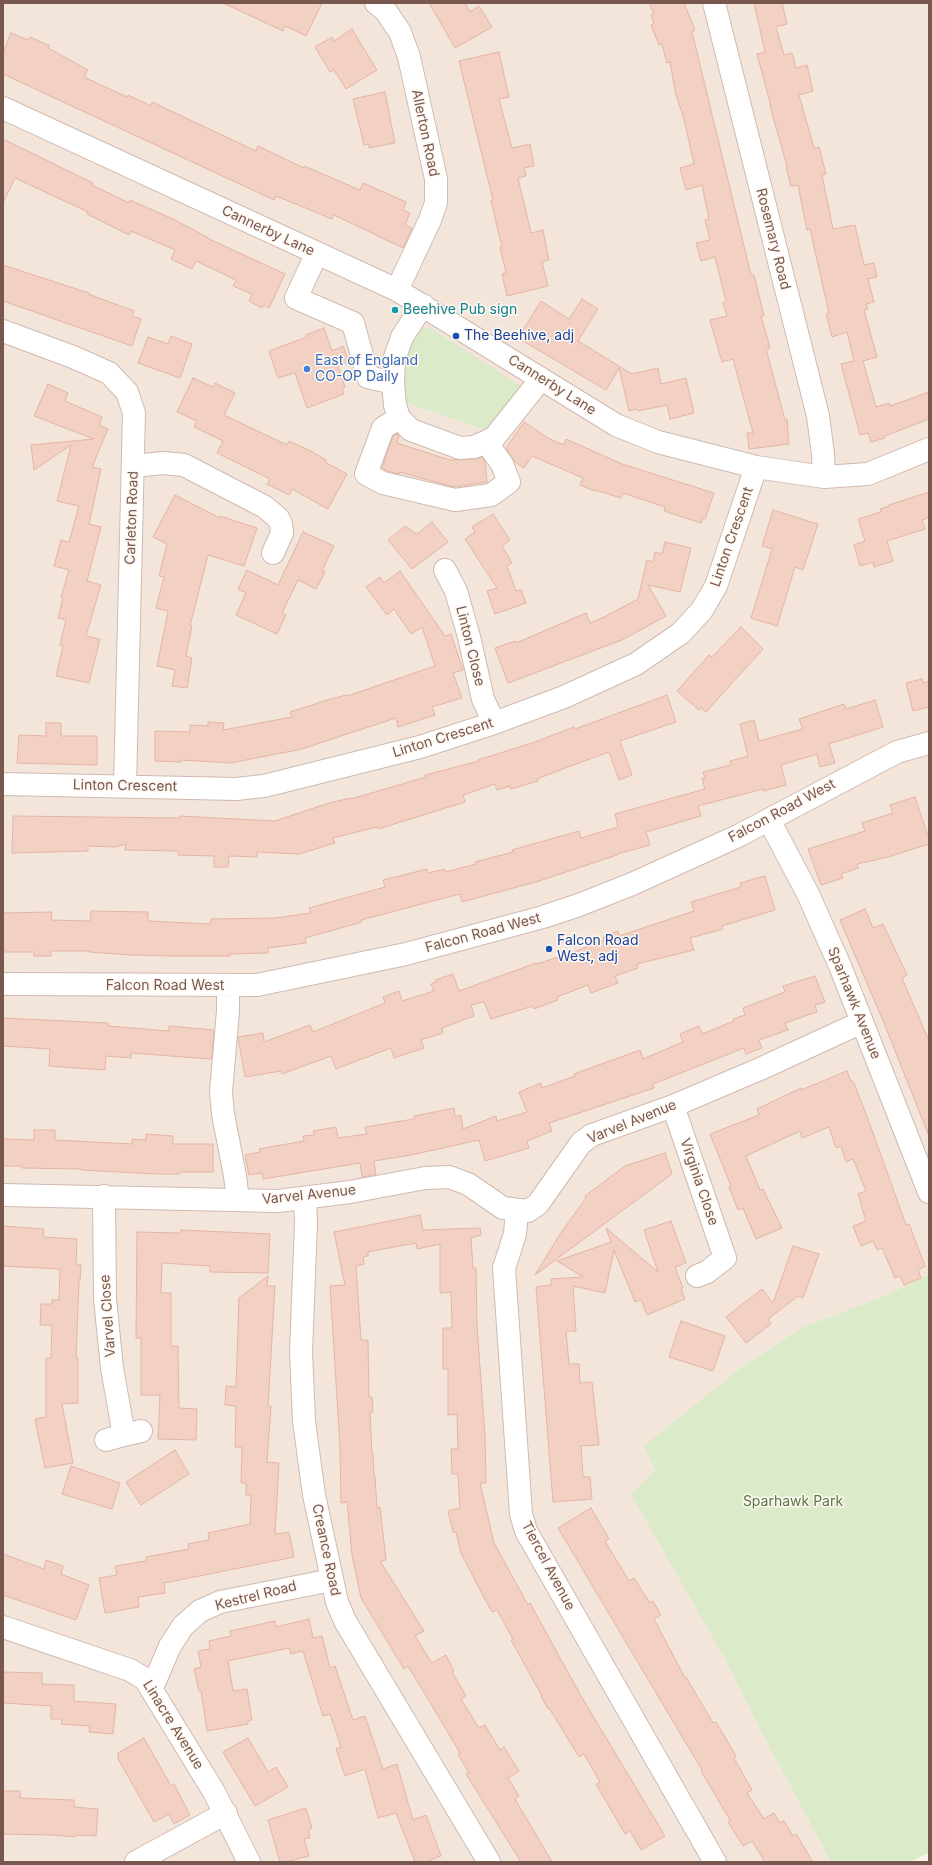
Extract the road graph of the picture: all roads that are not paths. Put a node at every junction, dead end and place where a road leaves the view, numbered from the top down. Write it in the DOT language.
graph roads {
  1 [pos="376,3"];
  2 [pos="714,3"];
  3 [pos="3,108"];
  4 [pos="317,253"];
  5 [pos="397,290"];
  6 [pos="422,305"];
  7 [pos="3,331"];
  8 [pos="540,378"];
  9 [pos="393,383"];
  10 [pos="399,418"];
  11 [pos="486,442"];
  12 [pos="929,449"];
  13 [pos="134,466"];
  14 [pos="756,467"];
  15 [pos="824,477"];
  16 [pos="273,554"];
  17 [pos="445,570"];
  18 [pos="494,723"];
  19 [pos="929,743"];
  20 [pos="3,784"];
  21 [pos="125,786"];
  22 [pos="770,820"];
  23 [pos="3,984"];
  24 [pos="228,986"];
  25 [pos="862,1022"];
  26 [pos="673,1106"];
  27 [pos="929,1192"];
  28 [pos="3,1195"];
  29 [pos="104,1196"];
  30 [pos="305,1198"];
  31 [pos="238,1200"];
  32 [pos="517,1211"];
  33 [pos="697,1276"];
  34 [pos="123,1435"];
  35 [pos="332,1580"];
  36 [pos="3,1627"];
  37 [pos="152,1688"];
  38 [pos="226,1813"];
  39 [pos="136,1862"];
  40 [pos="249,1862"];
  41 [pos="489,1862"];
  42 [pos="715,1862"];
  1 -- 5 [label="street, Allerton Road"];
  2 -- 15 [label="street, Rosemary Road"];
  3 -- 4 [label="street, Cannerby Lane"];
  4 -- 5 [label="street, Cannerby Lane"];
  4 -- 9 [label="street"];
  5 -- 6 [label="street, Cannerby Lane"];
  6 -- 8 [label="street, Cannerby Lane"];
  6 -- 9 [label="street"];
  7 -- 13 [label="street, Carleton Road"];
  8 -- 11 [label="street"];
  8 -- 14 [label="street, Cannerby Lane"];
  9 -- 10 [label="street"];
  10 -- 11 [label="street"];
  10 -- 11 [label="street"];
  12 -- 15 [label="street, Cannerby Lane"];
  13 -- 16 [label="street"];
  13 -- 21 [label="street, Carleton Road"];
  14 -- 15 [label="street, Cannerby Lane"];
  14 -- 18 [label="street, Linton Crescent"];
  17 -- 18 [label="street, Linton Close"];
  18 -- 21 [label="street, Linton Crescent"];
  19 -- 22 [label="street, Falcon Road West"];
  20 -- 21 [label="street, Linton Crescent"];
  22 -- 24 [label="street, Falcon Road West"];
  22 -- 25 [label="street, Sparhawk Avenue"];
  23 -- 24 [label="street, Falcon Road West"];
  24 -- 31 [label="street"];
  25 -- 26 [label="street, Varvel Avenue"];
  25 -- 27 [label="street, Sparhawk Avenue"];
  26 -- 32 [label="street, Varvel Avenue"];
  26 -- 33 [label="street, Virginia Close"];
  28 -- 29 [label="street, Varvel Avenue"];
  29 -- 31 [label="street, Varvel Avenue"];
  29 -- 34 [label="street, Varvel Close"];
  30 -- 31 [label="street, Varvel Avenue"];
  30 -- 32 [label="street, Varvel Avenue"];
  30 -- 35 [label="street, Creance Road"];
  32 -- 42 [label="street, Tiercel Avenue"];
  35 -- 37 [label="street, Kestrel Road"];
  35 -- 41 [label="street, Creance Road"];
  36 -- 37 [label="street, Linacre Avenue"];
  37 -- 38 [label="street, Linacre Avenue"];
  38 -- 39 [label="street"];
  38 -- 40 [label="street, Linacre Avenue"];
}
